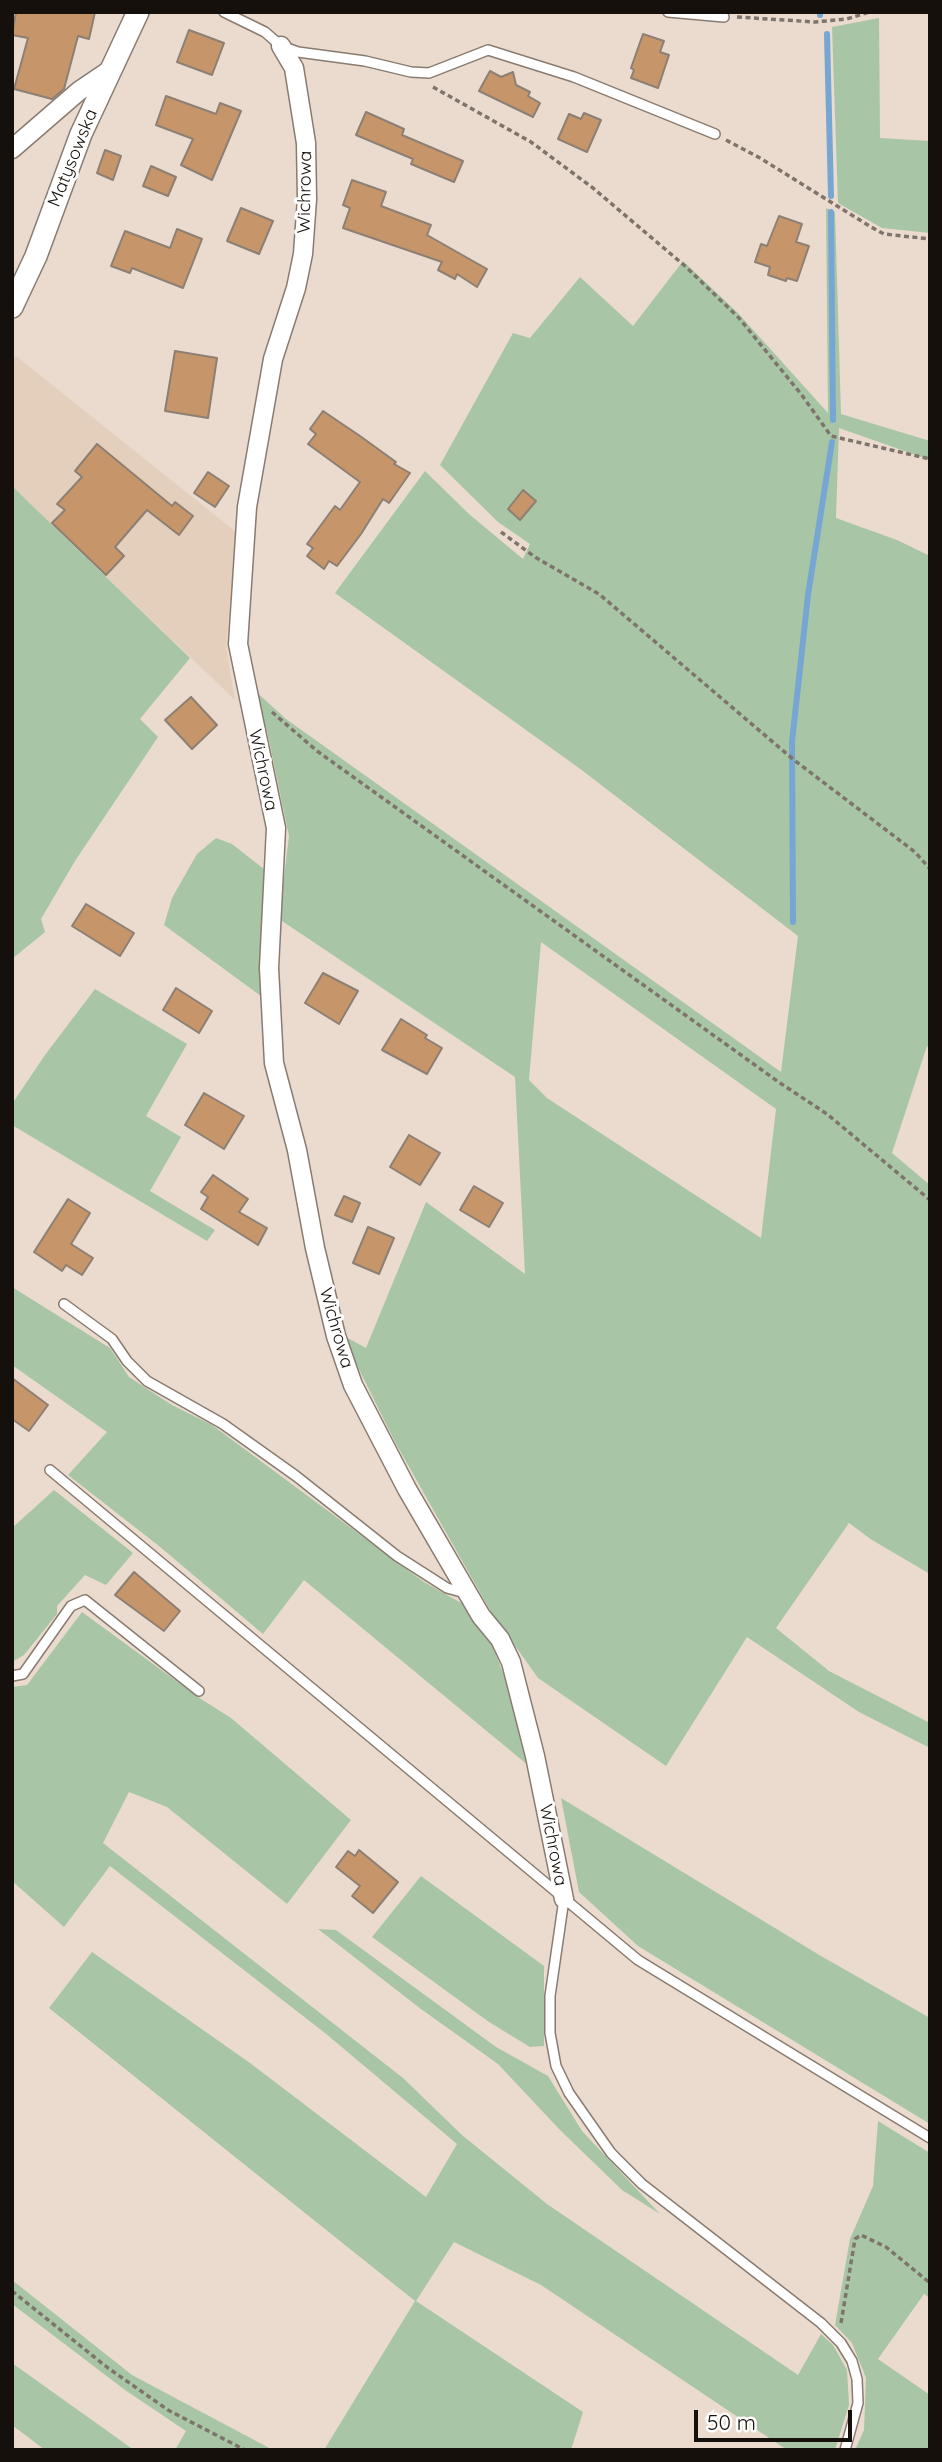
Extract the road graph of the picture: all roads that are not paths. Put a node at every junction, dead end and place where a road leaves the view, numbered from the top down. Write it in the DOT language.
graph roads {
  1 [pos="138,12"];
  2 [pos="224,12"];
  3 [pos="668,12"];
  4 [pos="724,17"];
  5 [pos="281,46"];
  6 [pos="110,70"];
  7 [pos="715,134"];
  8 [pos="12,149"];
  9 [pos="12,307"];
  10 [pos="64,1304"];
  11 [pos="50,1470"];
  12 [pos="466,1593"];
  13 [pos="12,1676"];
  14 [pos="199,1690"];
  15 [pos="564,1899"];
  16 [pos="930,2138"];
  17 [pos="845,2450"];
  1 -- 6 [label="street, Matysowska"];
  2 -- 5 [label="lane"];
  3 -- 4 [label="lane"];
  5 -- 7 [label="lane"];
  5 -- 12 [label="street, Wichrowa"];
  6 -- 8 [label="street"];
  6 -- 9 [label="street, Matysowska"];
  10 -- 12 [label="lane"];
  11 -- 15 [label="lane"];
  12 -- 15 [label="street, Wichrowa"];
  13 -- 14 [label="lane"];
  15 -- 16 [label="lane"];
  15 -- 17 [label="lane, Wichrowa"];
}
